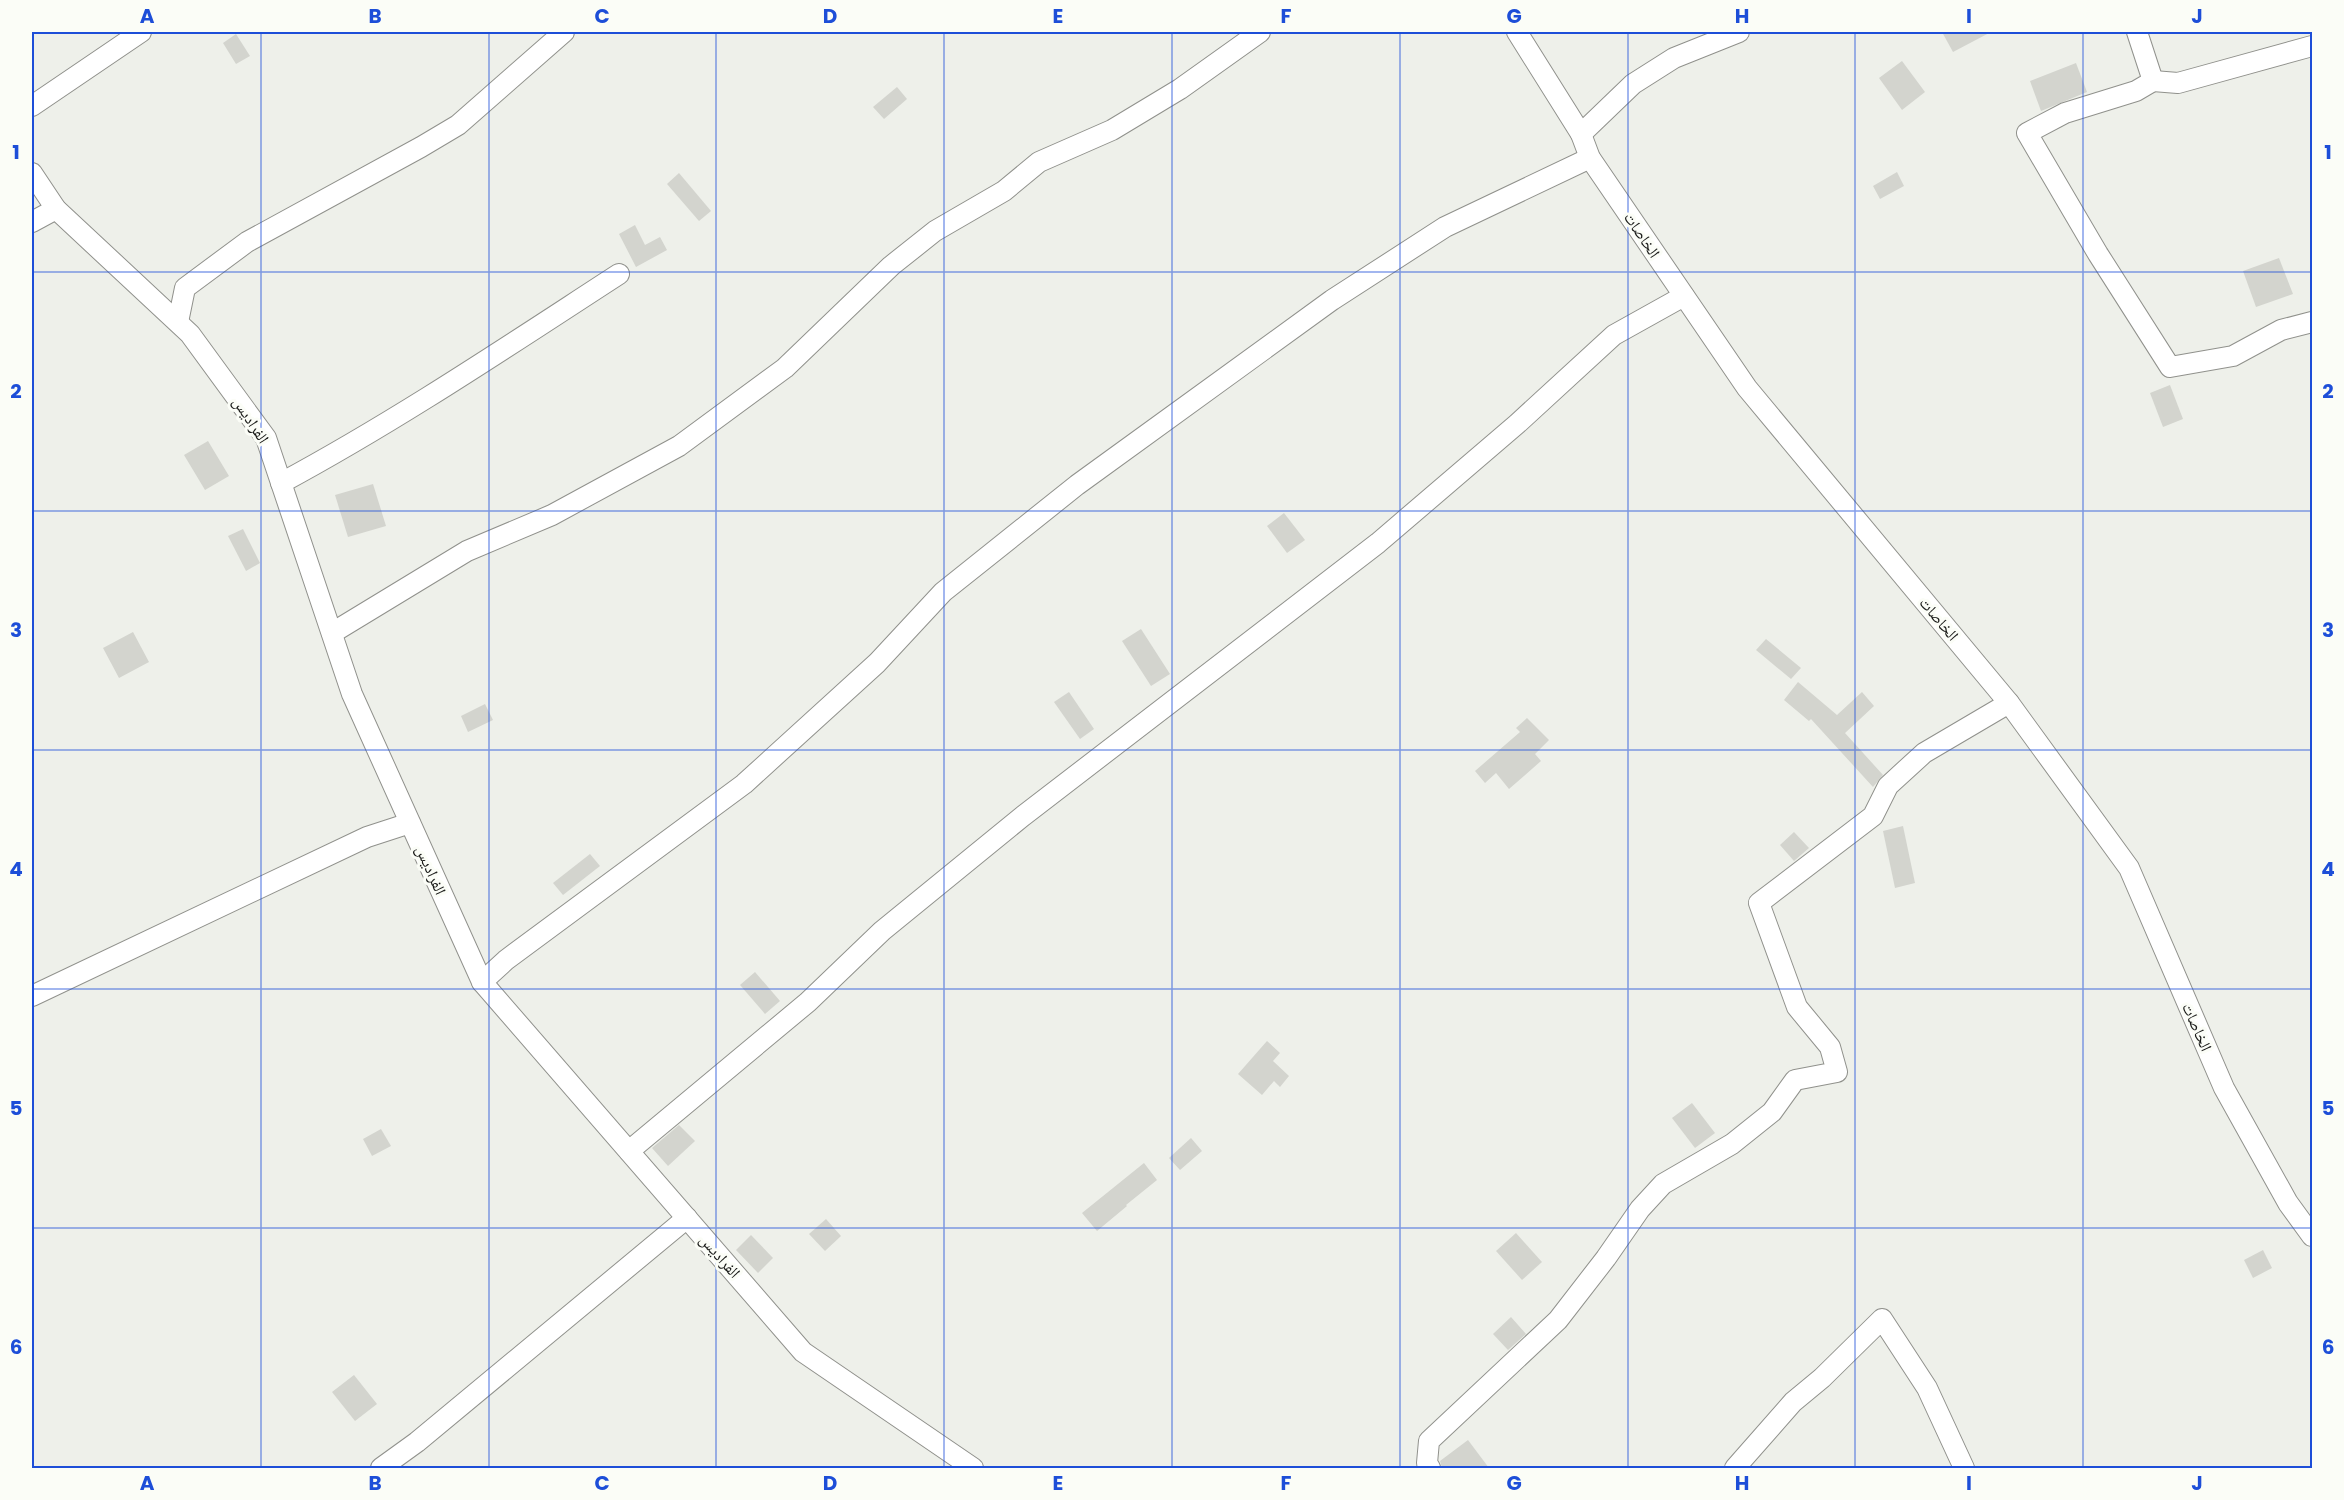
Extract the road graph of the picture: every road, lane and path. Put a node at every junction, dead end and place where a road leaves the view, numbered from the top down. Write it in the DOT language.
graph roads {
  1 [pos="141,32"];
  2 [pos="564,32"];
  3 [pos="1260,32"];
  4 [pos="1517,32"];
  5 [pos="1740,32"];
  6 [pos="2137,32"];
  7 [pos="2313,46"];
  8 [pos="2152,81"];
  9 [pos="32,106"];
  10 [pos="1581,134"];
  11 [pos="1590,158"];
  12 [pos="32,173"];
  13 [pos="56,209"];
  14 [pos="32,222"];
  15 [pos="619,274"];
  16 [pos="1684,296"];
  17 [pos="178,322"];
  18 [pos="2313,322"];
  19 [pos="281,483"];
  20 [pos="332,633"];
  21 [pos="2009,703"];
  22 [pos="410,823"];
  23 [pos="482,982"];
  24 [pos="32,996"];
  25 [pos="628,1151"];
  26 [pos="687,1218"];
  27 [pos="2313,1236"];
  28 [pos="381,1468"];
  29 [pos="973,1468"];
  30 [pos="1430,1468"];
  31 [pos="1735,1468"];
  32 [pos="1964,1468"];
  1 -- 9 [label="street"];
  2 -- 17 [label="street"];
  3 -- 20 [label="street"];
  4 -- 10 [label="street, الخاصات"];
  5 -- 10 [label="street"];
  6 -- 8 [label="street"];
  7 -- 8 [label="street"];
  8 -- 18 [label="street"];
  10 -- 11 [label="street, الخاصات"];
  11 -- 16 [label="street, الخاصات"];
  11 -- 23 [label="street"];
  12 -- 13 [label="street, الفراديس"];
  13 -- 14 [label="street"];
  13 -- 17 [label="street, الفراديس"];
  15 -- 19 [label="street"];
  16 -- 21 [label="street, الخاصات"];
  16 -- 25 [label="street"];
  17 -- 19 [label="street, الفراديس"];
  19 -- 20 [label="street, الفراديس"];
  20 -- 22 [label="street, الفراديس"];
  21 -- 27 [label="street, الخاصات"];
  21 -- 30 [label="street"];
  22 -- 23 [label="street, الفراديس"];
  22 -- 24 [label="street"];
  23 -- 25 [label="street, الفراديس"];
  25 -- 26 [label="street, الفراديس"];
  26 -- 28 [label="street"];
  26 -- 29 [label="street, الفراديس"];
  31 -- 32 [label="street"];
}
